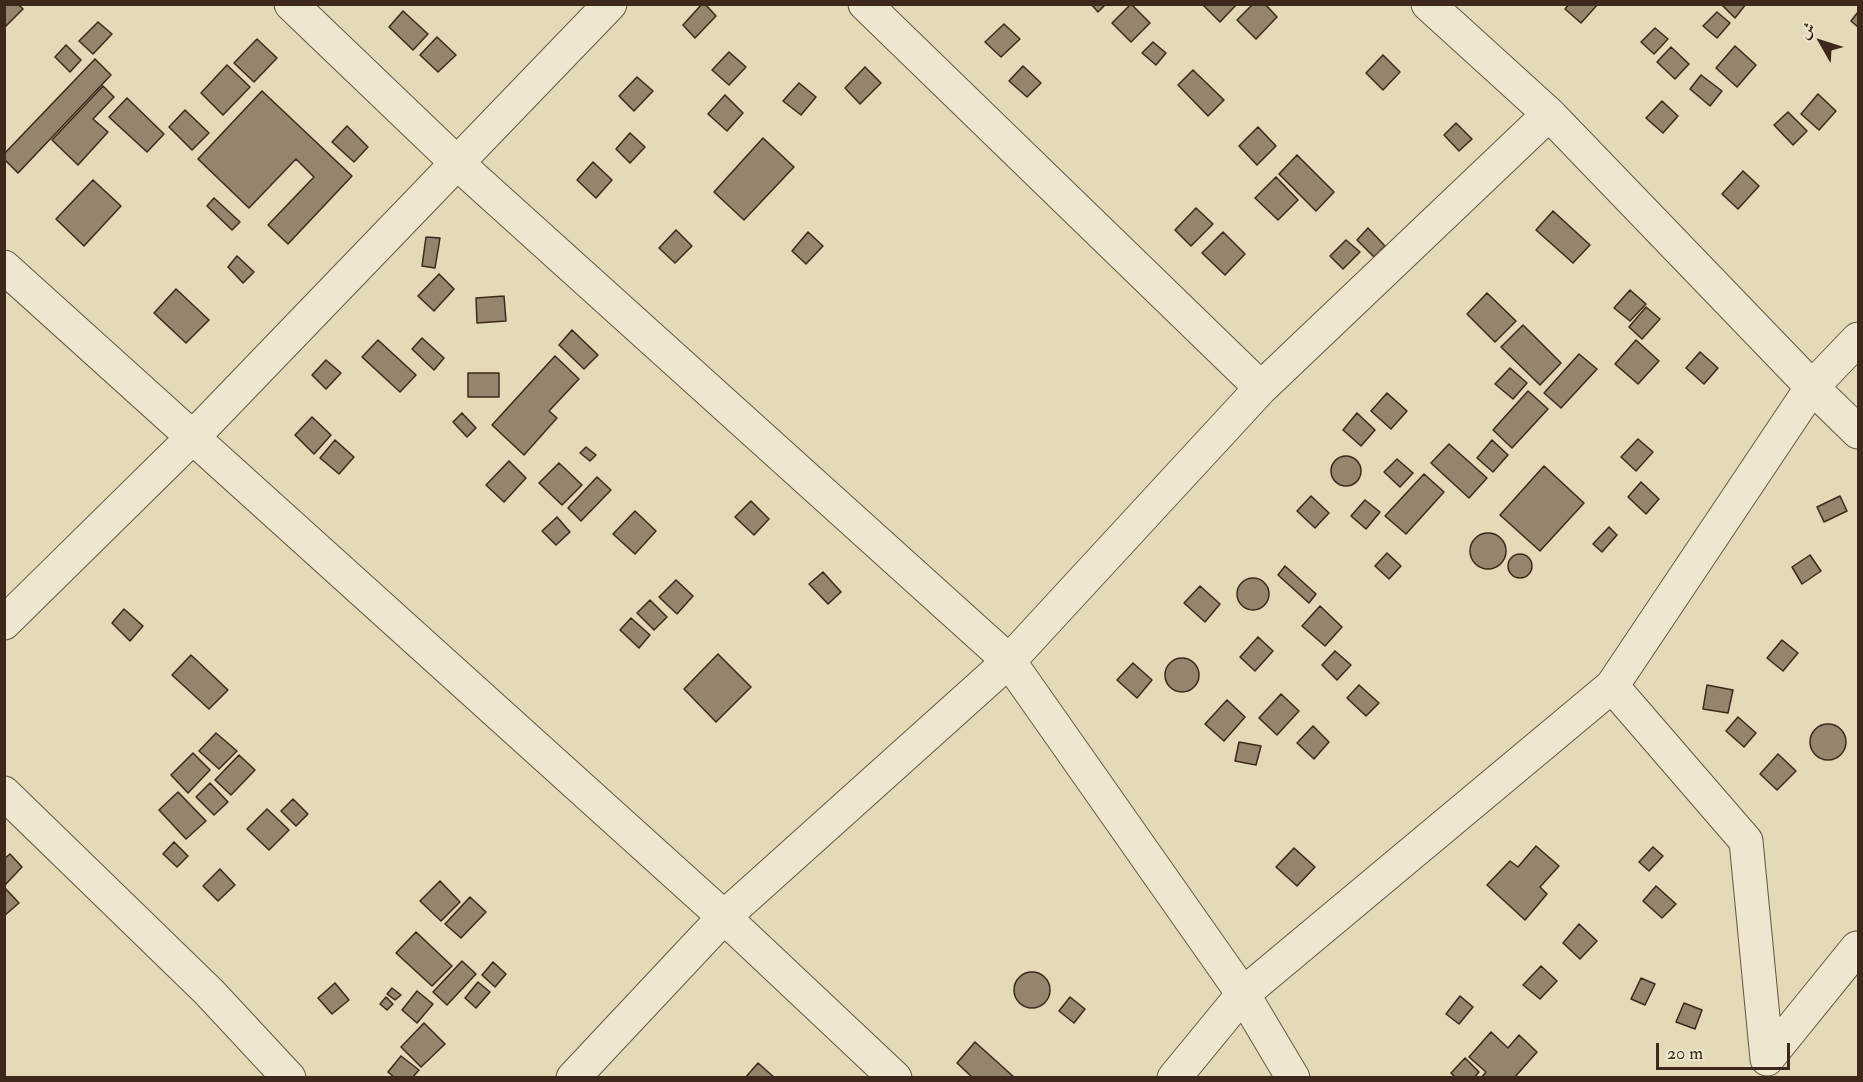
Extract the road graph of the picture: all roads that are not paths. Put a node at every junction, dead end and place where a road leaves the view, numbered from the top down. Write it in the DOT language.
graph roads {
  1 [pos="291,4"];
  2 [pos="610,4"];
  3 [pos="866,4"];
  4 [pos="1428,4"];
  5 [pos="1550,114"];
  6 [pos="456,162"];
  7 [pos="4,267"];
  8 [pos="1858,339"];
  9 [pos="1812,387"];
  10 [pos="1261,388"];
  11 [pos="1858,432"];
  12 [pos="194,437"];
  13 [pos="4,623"];
  14 [pos="1010,661"];
  15 [pos="1612,686"];
  16 [pos="4,793"];
  17 [pos="724,916"];
  18 [pos="1858,949"];
  19 [pos="1243,994"];
  20 [pos="289,1077"];
  21 [pos="573,1077"];
  22 [pos="894,1077"];
  23 [pos="1174,1077"];
  24 [pos="1293,1077"];
  1 -- 6 [label="street"];
  2 -- 6 [label="street"];
  3 -- 10 [label="street"];
  4 -- 5 [label="street"];
  5 -- 9 [label="street"];
  5 -- 10 [label="street"];
  6 -- 12 [label="street"];
  6 -- 14 [label="street"];
  7 -- 12 [label="street"];
  8 -- 9 [label="street"];
  9 -- 11 [label="street"];
  9 -- 15 [label="street"];
  10 -- 14 [label="street"];
  12 -- 13 [label="street"];
  12 -- 17 [label="street"];
  14 -- 17 [label="street"];
  14 -- 19 [label="street"];
  15 -- 18 [label="street"];
  15 -- 19 [label="street"];
  16 -- 20 [label="street"];
  17 -- 21 [label="street"];
  17 -- 22 [label="street"];
  19 -- 23 [label="street"];
  19 -- 24 [label="street"];
}
